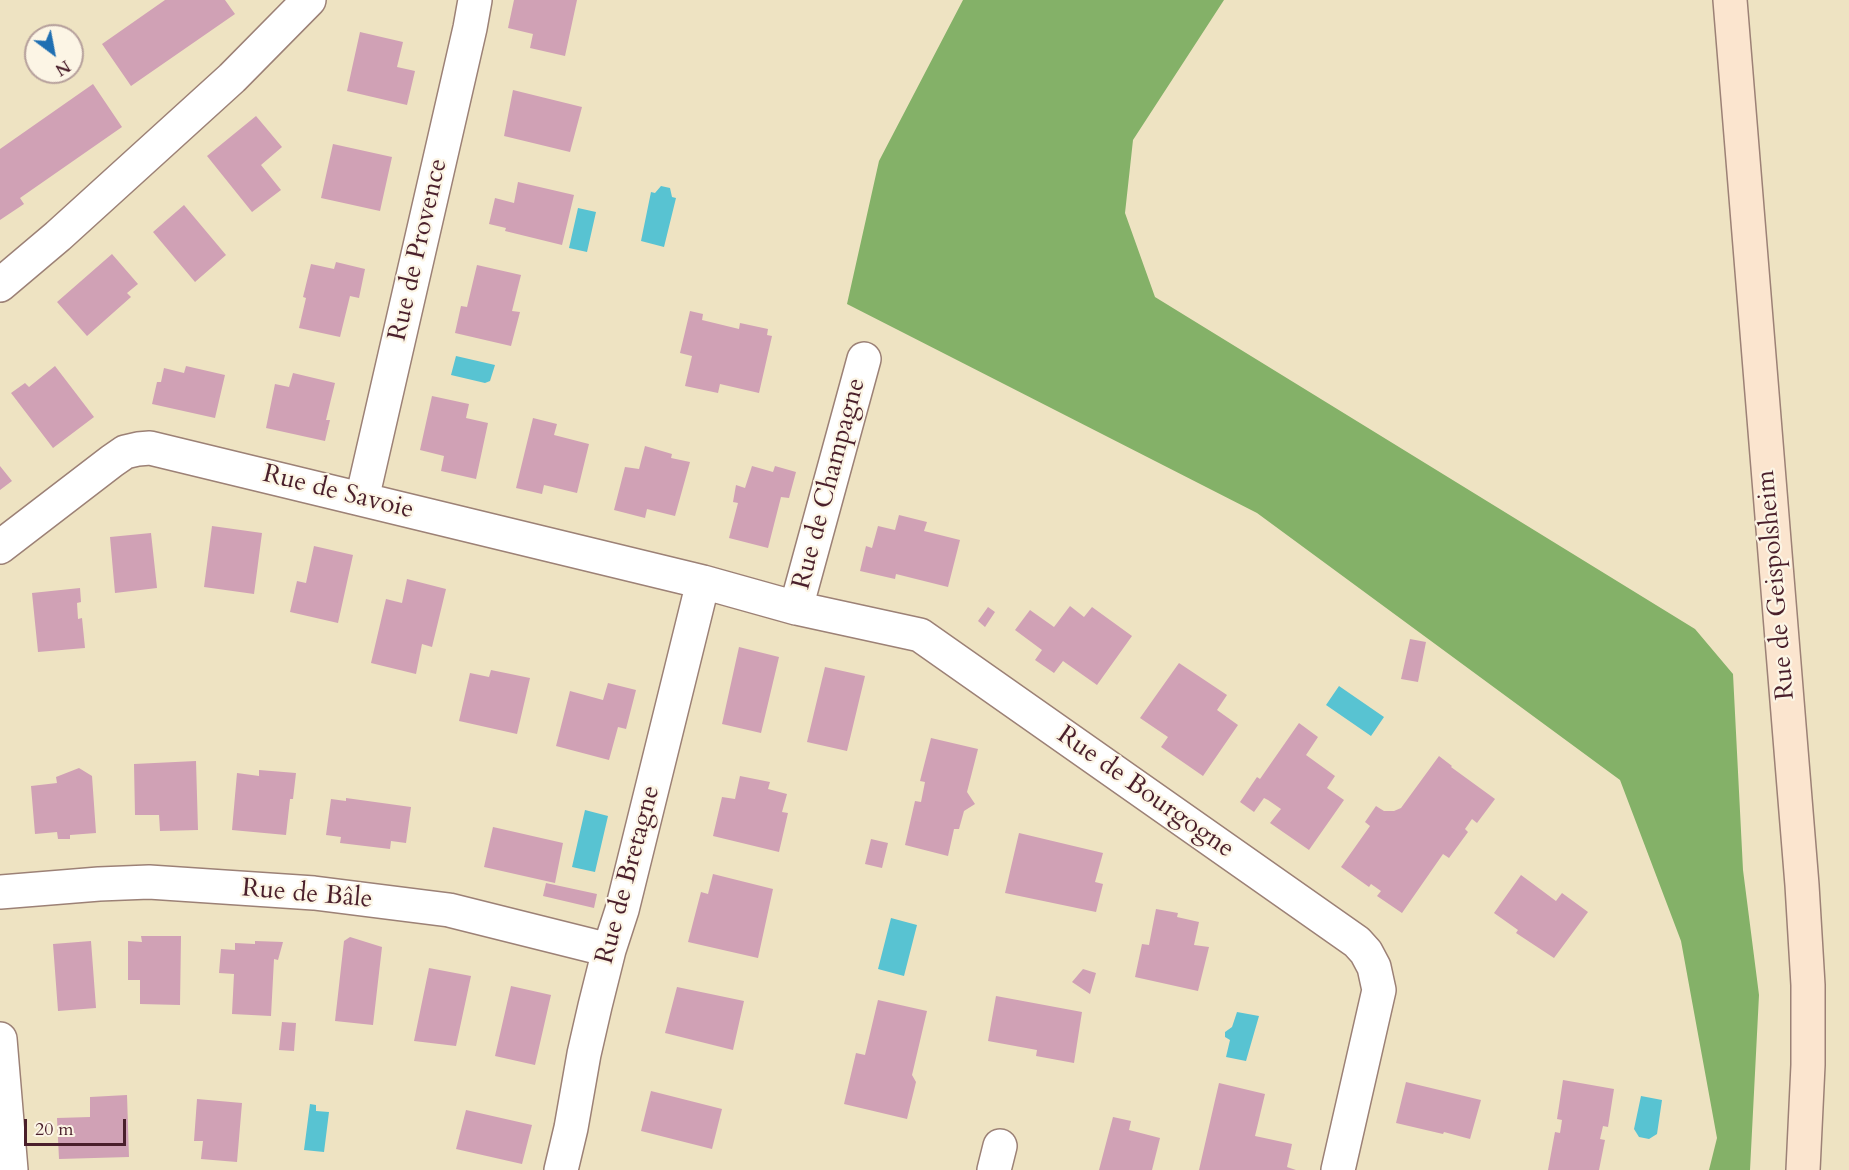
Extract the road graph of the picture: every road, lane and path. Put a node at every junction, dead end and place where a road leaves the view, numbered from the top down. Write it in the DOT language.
graph roads {
  1 [pos="309,0"];
  2 [pos="475,0"];
  3 [pos="1730,0"];
  4 [pos="0,285"];
  5 [pos="864,359"];
  6 [pos="362,499"];
  7 [pos="0,547"];
  8 [pos="703,582"];
  9 [pos="796,608"];
  10 [pos="0,892"];
  11 [pos="609,950"];
  12 [pos="0,1038"];
  13 [pos="11,1170"];
  14 [pos="561,1170"];
  15 [pos="1338,1170"];
  16 [pos="1803,1170"];
  1 -- 4 [label="street"];
  2 -- 6 [label="street, Rue de Provence"];
  3 -- 16 [label="main road, Rue de Geispolsheim"];
  5 -- 9 [label="street, Rue de Champagne"];
  6 -- 7 [label="street, Rue de Savoie"];
  6 -- 8 [label="street, Rue de Savoie"];
  8 -- 9 [label="street, Rue de Bourgogne"];
  8 -- 11 [label="street, Rue de Bretagne"];
  9 -- 15 [label="street, Rue de Bourgogne"];
  10 -- 11 [label="street, Rue de Bâle"];
  11 -- 14 [label="street, Rue de Bretagne"];
  12 -- 13 [label="street"];
}
